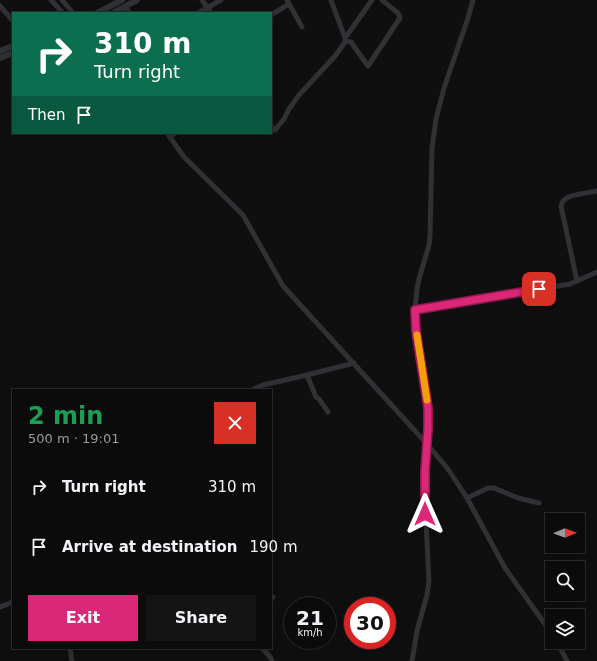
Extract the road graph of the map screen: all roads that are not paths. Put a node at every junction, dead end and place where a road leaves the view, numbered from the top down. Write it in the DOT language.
graph roads {
  1 [pos="52,0"];
  2 [pos="62,0"];
  3 [pos="122,0"];
  4 [pos="137,0"];
  5 [pos="202,0"];
  6 [pos="221,0"];
  7 [pos="331,0"];
  8 [pos="372,0"];
  9 [pos="382,0"];
  10 [pos="473,0"];
  11 [pos="288,2"];
  12 [pos="0,6"];
  13 [pos="125,7"];
  14 [pos="207,7"];
  15 [pos="62,12"];
  16 [pos="72,12"];
  17 [pos="100,12"];
  18 [pos="114,12"];
  19 [pos="129,12"];
  20 [pos="200,12"];
  21 [pos="210,12"];
  22 [pos="272,14"];
  23 [pos="12,20"];
  24 [pos="302,27"];
  25 [pos="345,39"];
  26 [pos="12,46"];
  27 [pos="0,50"];
  28 [pos="12,54"];
  29 [pos="0,58"];
  30 [pos="272,127"];
  31 [pos="169,135"];
  32 [pos="597,191"];
  33 [pos="597,272"];
  34 [pos="578,281"];
  35 [pos="415,310"];
  36 [pos="354,363"];
  37 [pos="307,375"];
  38 [pos="254,389"];
  39 [pos="328,412"];
  40 [pos="427,444"];
  41 [pos="467,498"];
  42 [pos="539,503"];
  43 [pos="12,602"];
  44 [pos="0,606"];
  45 [pos="545,624"];
  46 [pos="70,649"];
  47 [pos="263,649"];
  48 [pos="561,649"];
  49 [pos="72,661"];
  50 [pos="272,661"];
  51 [pos="412,661"];
  52 [pos="568,661"];
  1 -- 15 [label="street"];
  2 -- 16 [label="street"];
  3 -- 17 [label="street"];
  4 -- 13 [label="street"];
  5 -- 14 [label="street"];
  6 -- 14 [label="street"];
  7 -- 25 [label="street"];
  8 -- 25 [label="street"];
  9 -- 25 [label="street"];
  10 -- 35 [label="street"];
  11 -- 22 [label="street"];
  11 -- 24 [label="street"];
  12 -- 23 [label="street"];
  13 -- 18 [label="street"];
  13 -- 19 [label="street"];
  14 -- 20 [label="street"];
  14 -- 21 [label="street"];
  25 -- 30 [label="street"];
  26 -- 27 [label="street"];
  28 -- 29 [label="street"];
  31 -- 36 [label="street"];
  32 -- 34 [label="street"];
  33 -- 34 [label="street"];
  34 -- 35 [label="street"];
  35 -- 40 [label="street"];
  36 -- 37 [label="street"];
  36 -- 40 [label="street"];
  37 -- 38 [label="street"];
  37 -- 39 [label="street"];
  40 -- 41 [label="street"];
  40 -- 51 [label="street"];
  41 -- 42 [label="street"];
  41 -- 45 [label="street"];
  43 -- 44 [label="street"];
  46 -- 49 [label="street"];
  47 -- 50 [label="street"];
  48 -- 52 [label="street"];
}
